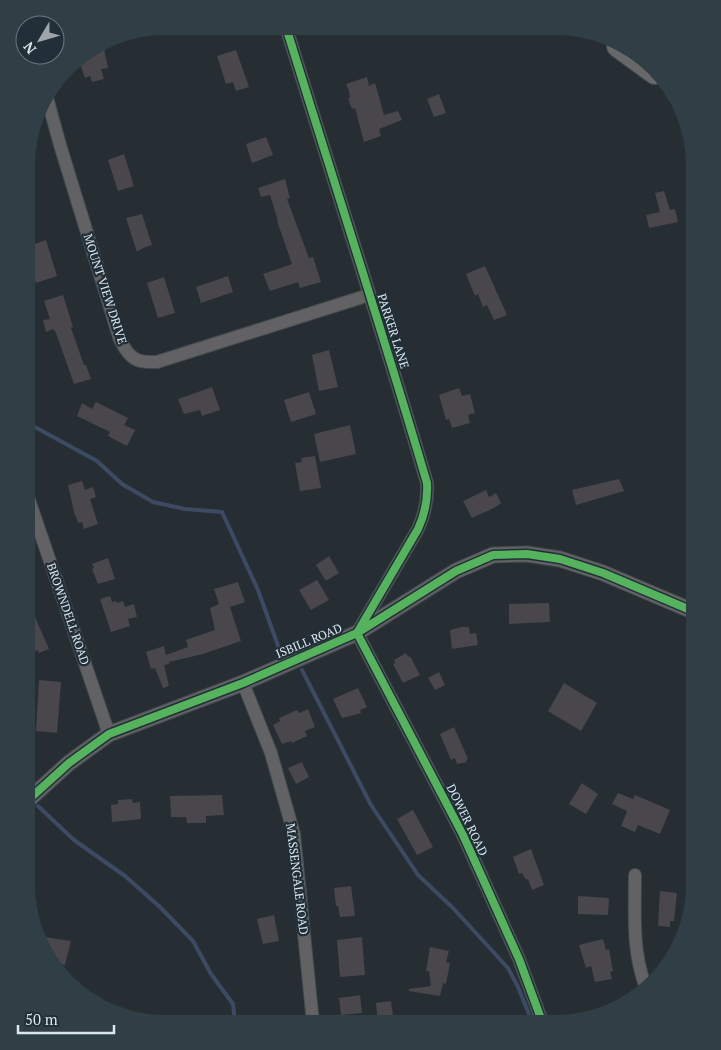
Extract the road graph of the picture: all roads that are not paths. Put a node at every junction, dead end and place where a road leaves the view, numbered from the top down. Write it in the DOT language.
graph roads {
  1 [pos="288,35"];
  2 [pos="49,106"];
  3 [pos="369,295"];
  4 [pos="35,517"];
  5 [pos="686,609"];
  6 [pos="358,633"];
  7 [pos="242,682"];
  8 [pos="109,734"];
  9 [pos="35,794"];
  10 [pos="635,875"];
  11 [pos="644,981"];
  12 [pos="312,1015"];
  13 [pos="540,1015"];
  1 -- 3 [label="street, PARKER LANE"];
  2 -- 3 [label="street, MOUNT VIEW DRIVE"];
  3 -- 6 [label="street, PARKER LANE"];
  4 -- 8 [label="street, BROWNDELL ROAD"];
  5 -- 6 [label="street, ISBILL ROAD"];
  6 -- 7 [label="street, ISBILL ROAD"];
  6 -- 13 [label="street, DOWER ROAD"];
  7 -- 8 [label="street, ISBILL ROAD"];
  7 -- 12 [label="street, MASSENGALE ROAD"];
  8 -- 9 [label="street, ISBILL ROAD"];
  10 -- 11 [label="street"];
}
